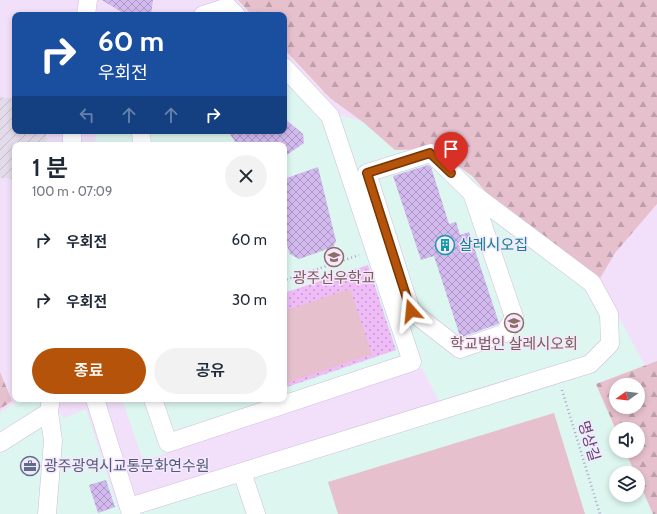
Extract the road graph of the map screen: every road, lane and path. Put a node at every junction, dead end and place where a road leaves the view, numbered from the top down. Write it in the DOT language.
graph roads {
  1 [pos="88,0"];
  2 [pos="86,12"];
  3 [pos="212,12"];
  4 [pos="233,12"];
  5 [pos="287,70"];
  6 [pos="472,193"];
  7 [pos="374,249"];
  8 [pos="287,279"];
  9 [pos="557,374"];
  10 [pos="96,402"];
  11 [pos="154,402"];
  12 [pos="50,406"];
  13 [pos="0,443"];
  14 [pos="242,472"];
  15 [pos="130,510"];
  16 [pos="47,514"];
  17 [pos="256,514"];
  18 [pos="600,514"];
  1 -- 2 [label="street"];
  3 -- 4 [label="street"];
  5 -- 7 [label="street"];
  6 -- 6 [label="street"];
  6 -- 9 [label="street"];
  7 -- 8 [label="path"];
  7 -- 11 [label="street"];
  9 -- 14 [label="street"];
  9 -- 18 [label="path, 명상길"];
  10 -- 15 [label="street"];
  12 -- 13 [label="street"];
  12 -- 16 [label="street"];
  14 -- 15 [label="street"];
  14 -- 17 [label="street"];
}
